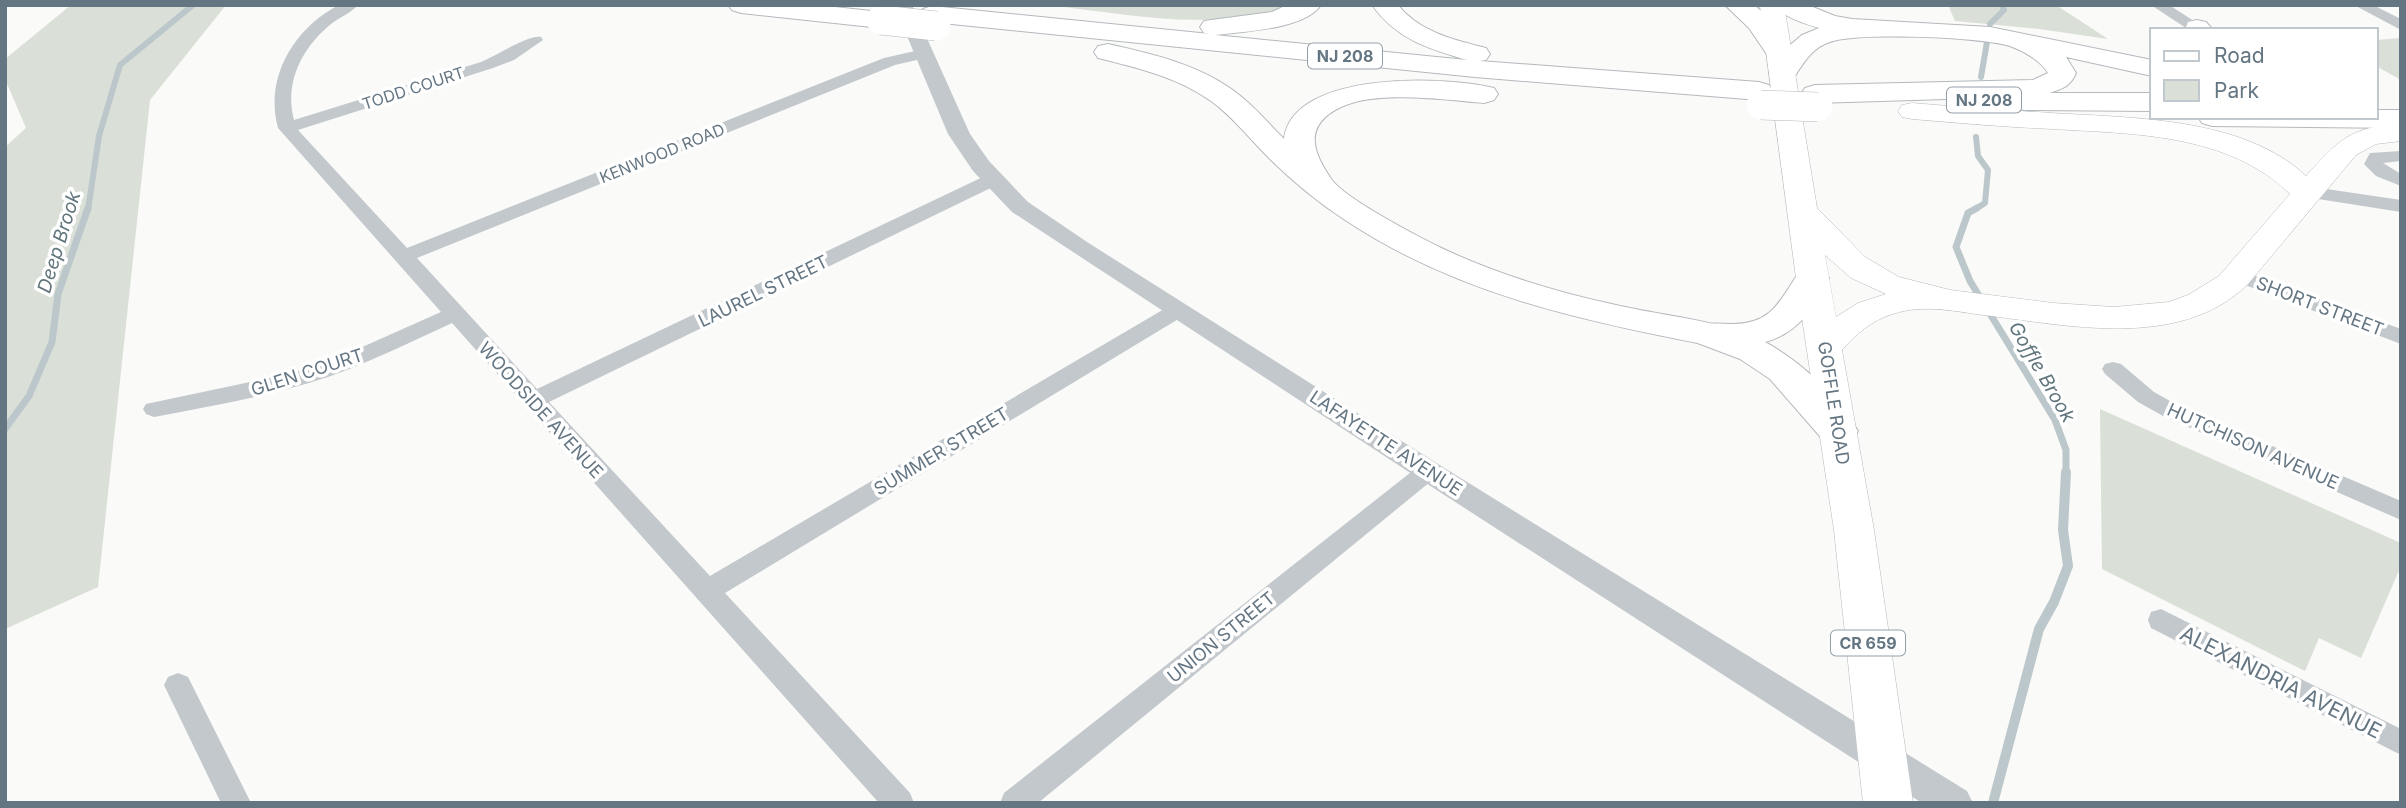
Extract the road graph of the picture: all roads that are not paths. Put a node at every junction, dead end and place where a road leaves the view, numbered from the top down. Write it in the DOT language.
graph roads {
  1 [pos="351,5"];
  2 [pos="741,5"];
  3 [pos="849,5"];
  4 [pos="1308,5"];
  5 [pos="1385,5"];
  6 [pos="1738,5"];
  7 [pos="1772,5"];
  8 [pos="1788,5"];
  9 [pos="2158,5"];
  10 [pos="2361,5"];
  11 [pos="888,11"];
  12 [pos="934,20"];
  13 [pos="2401,25"];
  14 [pos="2196,28"];
  15 [pos="1872,29"];
  16 [pos="1945,31"];
  17 [pos="1009,34"];
  18 [pos="1986,35"];
  19 [pos="535,40"];
  20 [pos="924,54"];
  21 [pos="1781,62"];
  22 [pos="2150,63"];
  23 [pos="2036,88"];
  24 [pos="1760,98"];
  25 [pos="2378,100"];
  26 [pos="2401,100"];
  27 [pos="1817,101"];
  28 [pos="2150,102"];
  29 [pos="1912,111"];
  30 [pos="2150,117"];
  31 [pos="2378,119"];
  32 [pos="2401,119"];
  33 [pos="287,128"];
  34 [pos="2401,132"];
  35 [pos="2401,156"];
  36 [pos="994,180"];
  37 [pos="2401,181"];
  38 [pos="2306,191"];
  39 [pos="1330,193"];
  40 [pos="2401,206"];
  41 [pos="1804,212"];
  42 [pos="402,257"];
  43 [pos="2239,276"];
  44 [pos="1812,278"];
  45 [pos="1957,301"];
  46 [pos="2001,307"];
  47 [pos="1178,310"];
  48 [pos="454,314"];
  49 [pos="1708,334"];
  50 [pos="2401,337"];
  51 [pos="1825,347"];
  52 [pos="2113,369"];
  53 [pos="532,401"];
  54 [pos="153,409"];
  55 [pos="1838,431"];
  56 [pos="1428,471"];
  57 [pos="2401,511"];
  58 [pos="705,592"];
  59 [pos="2161,620"];
  60 [pos="178,685"];
  61 [pos="2401,743"];
  62 [pos="1881,757"];
  63 [pos="236,803"];
  64 [pos="899,803"];
  65 [pos="1015,803"];
  66 [pos="1888,803"];
  67 [pos="1954,803"];
  1 -- 33 [label="street"];
  2 -- 11 [label="highway, NJ 208"];
  3 -- 11 [label="highway, NJ 208"];
  4 -- 12 [label="highway"];
  5 -- 24 [label="highway"];
  6 -- 21 [label="highway"];
  7 -- 21 [label="main road, GOFFLE ROAD / CR 659"];
  8 -- 15 [label="highway"];
  9 -- 14 [label="street"];
  10 -- 13 [label="street"];
  11 -- 12 [label="highway, NJ 208, bridge"];
  11 -- 20 [label="street, LAFAYETTE AVENUE"];
  12 -- 17 [label="highway, NJ 208"];
  12 -- 24 [label="highway, NJ 208"];
  15 -- 16 [label="highway"];
  15 -- 21 [label="highway"];
  16 -- 18 [label="highway"];
  16 -- 22 [label="highway"];
  17 -- 24 [label="highway, NJ 208"];
  17 -- 39 [label="highway"];
  18 -- 22 [label="highway"];
  18 -- 23 [label="highway"];
  19 -- 33 [label="street, TODD COURT"];
  20 -- 36 [label="street, LAFAYETTE AVENUE"];
  20 -- 42 [label="street, KENWOOD ROAD"];
  21 -- 41 [label="main road, GOFFLE ROAD / CR 659"];
  22 -- 23 [label="highway"];
  23 -- 27 [label="highway"];
  24 -- 27 [label="highway, NJ 208, bridge"];
  24 -- 39 [label="highway"];
  25 -- 26 [label="highway"];
  27 -- 28 [label="highway, NJ 208"];
  27 -- 29 [label="highway, NJ 208"];
  29 -- 30 [label="highway, NJ 208"];
  29 -- 38 [label="main road"];
  31 -- 32 [label="highway"];
  33 -- 42 [label="street, WOODSIDE AVENUE"];
  34 -- 38 [label="main road"];
  35 -- 37 [label="street"];
  36 -- 47 [label="street, LAFAYETTE AVENUE"];
  36 -- 53 [label="street, LAUREL STREET"];
  38 -- 40 [label="street"];
  38 -- 43 [label="main road"];
  39 -- 49 [label="highway"];
  41 -- 44 [label="main road, GOFFLE ROAD / CR 659"];
  41 -- 45 [label="main road"];
  42 -- 48 [label="street, WOODSIDE AVENUE"];
  43 -- 46 [label="main road"];
  43 -- 50 [label="street, SHORT STREET"];
  44 -- 49 [label="highway"];
  44 -- 51 [label="main road, GOFFLE ROAD / CR 659"];
  45 -- 46 [label="main road"];
  45 -- 51 [label="main road"];
  47 -- 56 [label="street, LAFAYETTE AVENUE"];
  47 -- 58 [label="street, SUMMER STREET"];
  48 -- 53 [label="street, WOODSIDE AVENUE"];
  48 -- 54 [label="street, GLEN COURT"];
  49 -- 55 [label="highway"];
  51 -- 55 [label="main road, GOFFLE ROAD / CR 659"];
  52 -- 57 [label="street, HUTCHISON AVENUE"];
  53 -- 58 [label="street, WOODSIDE AVENUE"];
  55 -- 62 [label="main road, GOFFLE ROAD / CR 659"];
  56 -- 62 [label="street, LAFAYETTE AVENUE"];
  56 -- 65 [label="street, UNION STREET"];
  58 -- 64 [label="street, WOODSIDE AVENUE"];
  59 -- 61 [label="street, ALEXANDRIA AVENUE"];
  60 -- 63 [label="street"];
  62 -- 66 [label="main road, GOFFLE ROAD / CR 659"];
  62 -- 67 [label="street, LAFAYETTE AVENUE"];
}
